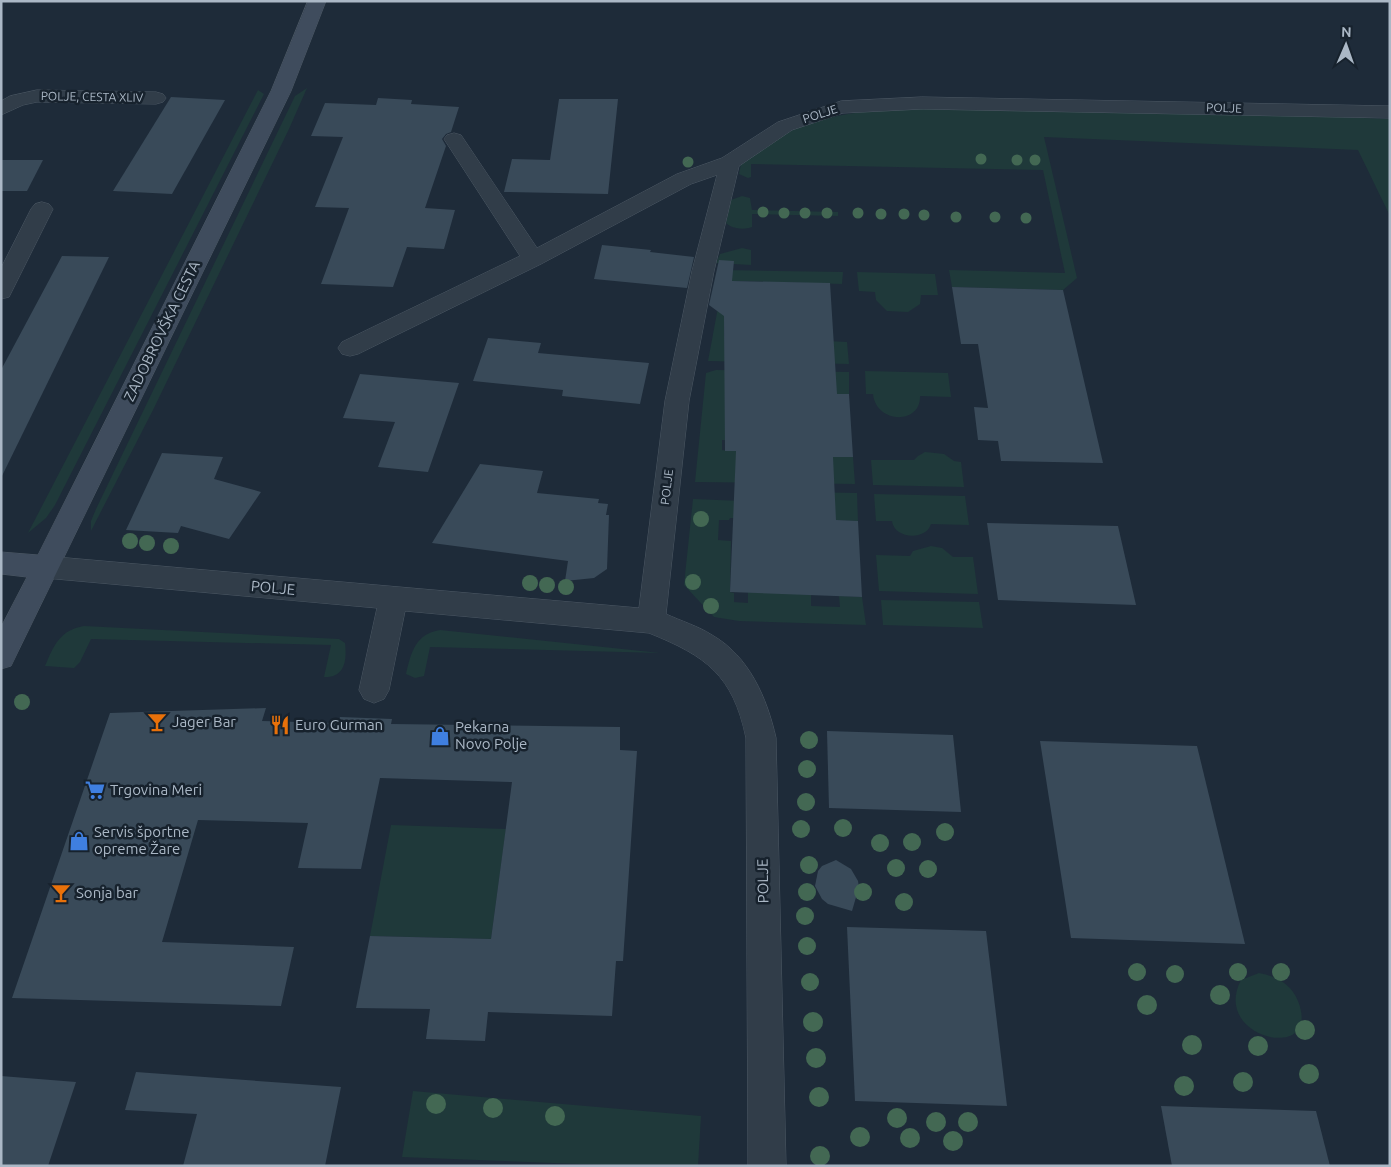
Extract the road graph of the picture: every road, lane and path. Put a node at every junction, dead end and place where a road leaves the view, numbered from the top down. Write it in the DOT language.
graph roads {
  1 [pos="316,1"];
  2 [pos="156,98"];
  3 [pos="1,109"];
  4 [pos="1390,112"];
  5 [pos="454,139"];
  6 [pos="729,163"];
  7 [pos="42,209"];
  8 [pos="533,259"];
  9 [pos="1,291"];
  10 [pos="350,348"];
  11 [pos="1,563"];
  12 [pos="45,567"];
  13 [pos="394,599"];
  14 [pos="651,622"];
  15 [pos="1,657"];
  16 [pos="374,690"];
  17 [pos="767,1166"];
  1 -- 12 [label="main road, ZADOBROVŠKA CESTA"];
  2 -- 3 [label="street, POLJE, CESTA XLIV"];
  4 -- 6 [label="street, POLJE"];
  5 -- 8 [label="street"];
  6 -- 8 [label="street"];
  6 -- 14 [label="street, POLJE"];
  7 -- 9 [label="street"];
  8 -- 10 [label="street"];
  11 -- 12 [label="main road"];
  12 -- 13 [label="street, POLJE"];
  12 -- 15 [label="main road, ZADOBROVŠKA CESTA"];
  13 -- 14 [label="street, POLJE"];
  13 -- 16 [label="street"];
  14 -- 17 [label="street, POLJE"];
}
